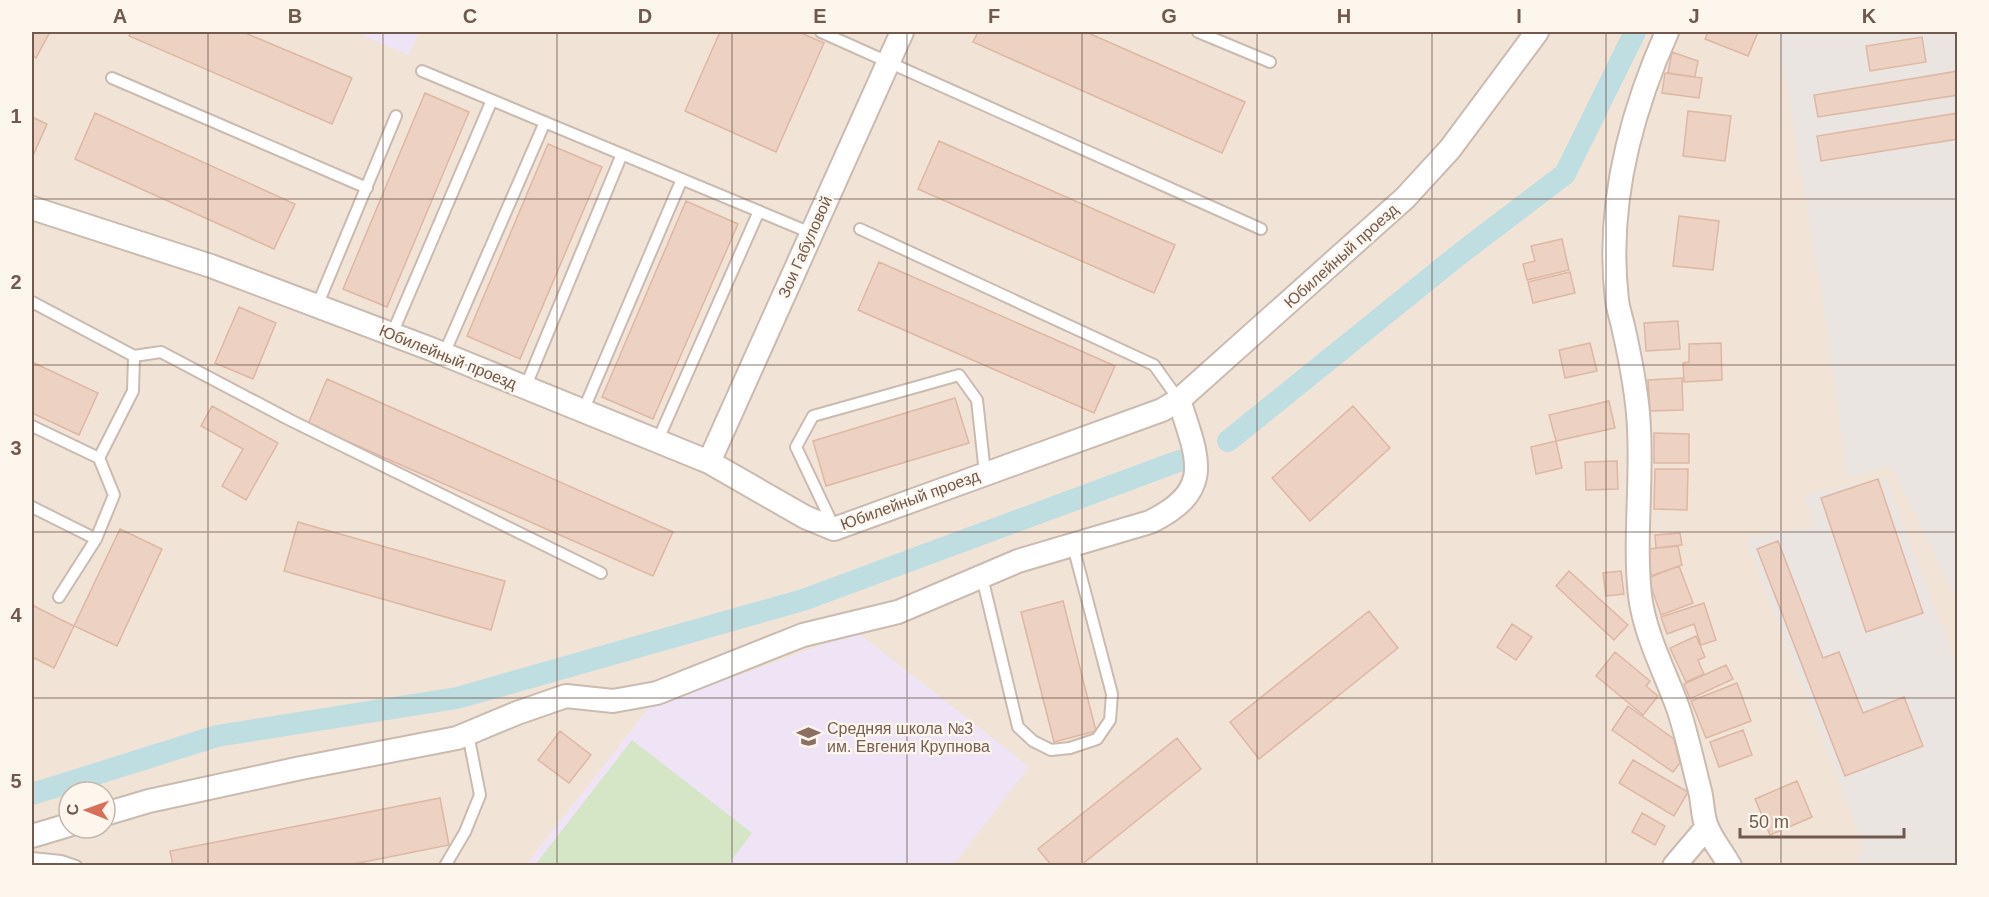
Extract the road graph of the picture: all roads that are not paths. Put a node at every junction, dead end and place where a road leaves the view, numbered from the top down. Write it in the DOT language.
graph roads {
  1 [pos="821,32"];
  2 [pos="902,32"];
  3 [pos="1198,32"];
  4 [pos="1537,32"];
  5 [pos="1667,32"];
  6 [pos="888,62"];
  7 [pos="1270,62"];
  8 [pos="422,71"];
  9 [pos="112,78"];
  10 [pos="492,100"];
  11 [pos="396,116"];
  12 [pos="545,122"];
  13 [pos="622,154"];
  14 [pos="682,179"];
  15 [pos="367,188"];
  16 [pos="32,208"];
  17 [pos="759,211"];
  18 [pos="860,229"];
  19 [pos="1261,230"];
  20 [pos="811,233"];
  21 [pos="32,303"];
  22 [pos="317,306"];
  23 [pos="392,334"];
  24 [pos="444,354"];
  25 [pos="134,356"];
  26 [pos="525,388"];
  27 [pos="1179,400"];
  28 [pos="583,411"];
  29 [pos="32,426"];
  30 [pos="657,442"];
  31 [pos="99,458"];
  32 [pos="709,462"];
  33 [pos="986,473"];
  34 [pos="32,507"];
  35 [pos="834,528"];
  36 [pos="96,538"];
  37 [pos="1073,546"];
  38 [pos="601,573"];
  39 [pos="982,577"];
  40 [pos="59,597"];
  41 [pos="468,734"];
  42 [pos="117,810"];
  43 [pos="1707,826"];
  44 [pos="57,829"];
  45 [pos="32,836"];
  46 [pos="32,858"];
  47 [pos="76,866"];
  48 [pos="445,866"];
  49 [pos="1674,866"];
  50 [pos="1730,866"];
  1 -- 6 [label="lane"];
  2 -- 6 [label="street, Зои Габуловой"];
  3 -- 7 [label="lane"];
  4 -- 27 [label="street, Юбилейный проезд"];
  5 -- 43 [label="street"];
  6 -- 19 [label="lane"];
  6 -- 20 [label="street, Зои Габуловой"];
  8 -- 10 [label="lane"];
  9 -- 15 [label="lane"];
  10 -- 12 [label="lane"];
  10 -- 23 [label="lane"];
  11 -- 15 [label="lane"];
  12 -- 13 [label="lane"];
  12 -- 24 [label="lane"];
  13 -- 14 [label="lane"];
  13 -- 26 [label="lane"];
  14 -- 17 [label="lane"];
  14 -- 28 [label="lane"];
  15 -- 22 [label="lane"];
  16 -- 22 [label="street, Юбилейный проезд"];
  17 -- 20 [label="lane"];
  17 -- 30 [label="lane"];
  18 -- 27 [label="lane"];
  20 -- 32 [label="street, Зои Габуловой"];
  21 -- 25 [label="lane"];
  22 -- 23 [label="street, Юбилейный проезд"];
  23 -- 24 [label="street, Юбилейный проезд"];
  24 -- 26 [label="street, Юбилейный проезд"];
  25 -- 31 [label="lane"];
  25 -- 38 [label="lane"];
  26 -- 28 [label="street, Юбилейный проезд"];
  27 -- 33 [label="street, Юбилейный проезд"];
  27 -- 37 [label="street"];
  28 -- 30 [label="street, Юбилейный проезд"];
  29 -- 31 [label="lane"];
  30 -- 32 [label="street, Юбилейный проезд"];
  31 -- 36 [label="lane"];
  32 -- 35 [label="street, Юбилейный проезд"];
  33 -- 35 [label="street, Юбилейный проезд"];
  33 -- 35 [label="lane"];
  34 -- 36 [label="lane"];
  36 -- 40 [label="lane"];
  37 -- 39 [label="street"];
  37 -- 39 [label="lane"];
  39 -- 41 [label="street"];
  41 -- 42 [label="street"];
  41 -- 48 [label="lane"];
  43 -- 49 [label="street"];
  43 -- 50 [label="street"];
  44 -- 45 [label="street"];
  46 -- 47 [label="lane"];
}
